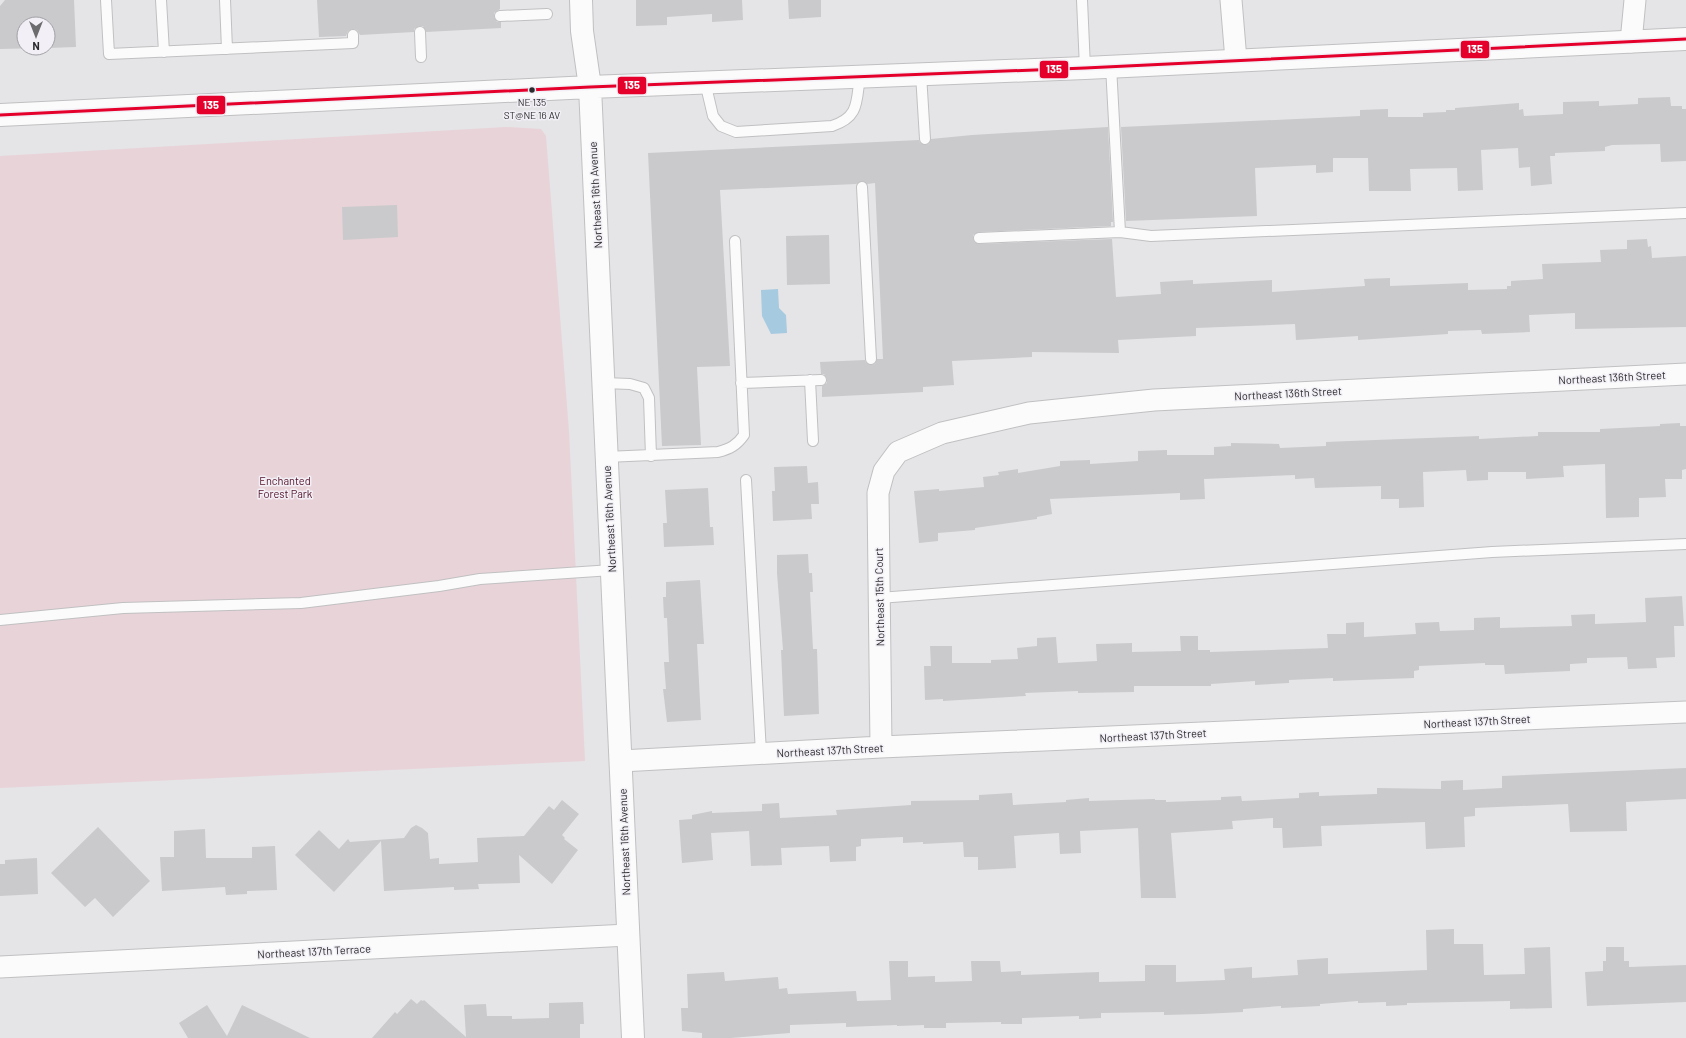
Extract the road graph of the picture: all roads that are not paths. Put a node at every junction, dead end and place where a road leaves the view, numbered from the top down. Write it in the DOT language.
graph roads {
  1 [pos="106,0"];
  2 [pos="161,0"];
  3 [pos="225,0"];
  4 [pos="581,0"];
  5 [pos="1082,0"];
  6 [pos="1231,0"];
  7 [pos="1635,0"];
  8 [pos="547,14"];
  9 [pos="500,16"];
  10 [pos="420,32"];
  11 [pos="353,35"];
  12 [pos="1686,39"];
  13 [pos="1631,42"];
  14 [pos="227,49"];
  15 [pos="164,52"];
  16 [pos="422,57"];
  17 [pos="1236,60"];
  18 [pos="1111,66"];
  19 [pos="1085,68"];
  20 [pos="922,74"];
  21 [pos="860,76"];
  22 [pos="705,82"];
  23 [pos="590,87"];
  24 [pos="0,115"];
  25 [pos="924,140"];
  26 [pos="862,187"];
  27 [pos="1686,213"];
  28 [pos="1120,232"];
  29 [pos="979,238"];
  30 [pos="735,241"];
  31 [pos="871,359"];
  32 [pos="1686,374"];
  33 [pos="810,380"];
  34 [pos="821,380"];
  35 [pos="604,383"];
  36 [pos="741,383"];
  37 [pos="812,441"];
  38 [pos="898,452"];
  39 [pos="606,456"];
  40 [pos="651,456"];
  41 [pos="746,480"];
  42 [pos="1686,544"];
  43 [pos="612,570"];
  44 [pos="879,598"];
  45 [pos="0,620"];
  46 [pos="1686,712"];
  47 [pos="881,747"];
  48 [pos="761,754"];
  49 [pos="621,761"];
  50 [pos="628,935"];
  51 [pos="0,967"];
  52 [pos="633,1038"];
  1 -- 15 [label="lane"];
  2 -- 15 [label="lane"];
  3 -- 14 [label="lane"];
  4 -- 23 [label="main road, Northeast 16th Avenue"];
  5 -- 19 [label="lane"];
  6 -- 17 [label="street"];
  7 -- 13 [label="street"];
  8 -- 9 [label="lane"];
  10 -- 16 [label="lane"];
  11 -- 14 [label="lane"];
  12 -- 13 [label="main road"];
  13 -- 17 [label="main road"];
  14 -- 15 [label="lane"];
  17 -- 18 [label="main road"];
  18 -- 19 [label="main road"];
  18 -- 28 [label="lane"];
  19 -- 20 [label="main road"];
  20 -- 21 [label="main road"];
  20 -- 25 [label="lane"];
  21 -- 22 [label="main road"];
  21 -- 22 [label="lane"];
  22 -- 23 [label="main road"];
  23 -- 24 [label="main road"];
  23 -- 35 [label="main road, Northeast 16th Avenue"];
  26 -- 31 [label="lane"];
  27 -- 28 [label="lane"];
  28 -- 29 [label="lane"];
  30 -- 36 [label="lane"];
  32 -- 38 [label="street, Northeast 136th Street"];
  33 -- 34 [label="lane"];
  33 -- 36 [label="lane"];
  33 -- 37 [label="lane"];
  35 -- 39 [label="main road, Northeast 16th Avenue"];
  35 -- 40 [label="lane"];
  36 -- 40 [label="lane"];
  38 -- 44 [label="street, Northeast 15th Court"];
  39 -- 40 [label="lane"];
  39 -- 43 [label="main road, Northeast 16th Avenue"];
  41 -- 48 [label="lane"];
  42 -- 44 [label="lane"];
  43 -- 45 [label="lane"];
  43 -- 49 [label="main road, Northeast 16th Avenue"];
  44 -- 47 [label="street, Northeast 15th Court"];
  46 -- 47 [label="street, Northeast 137th Street"];
  47 -- 48 [label="street, Northeast 137th Street"];
  48 -- 49 [label="street, Northeast 137th Street"];
  49 -- 50 [label="main road, Northeast 16th Avenue"];
  50 -- 51 [label="street, Northeast 137th Terrace"];
  50 -- 52 [label="main road, Northeast 16th Avenue"];
}
